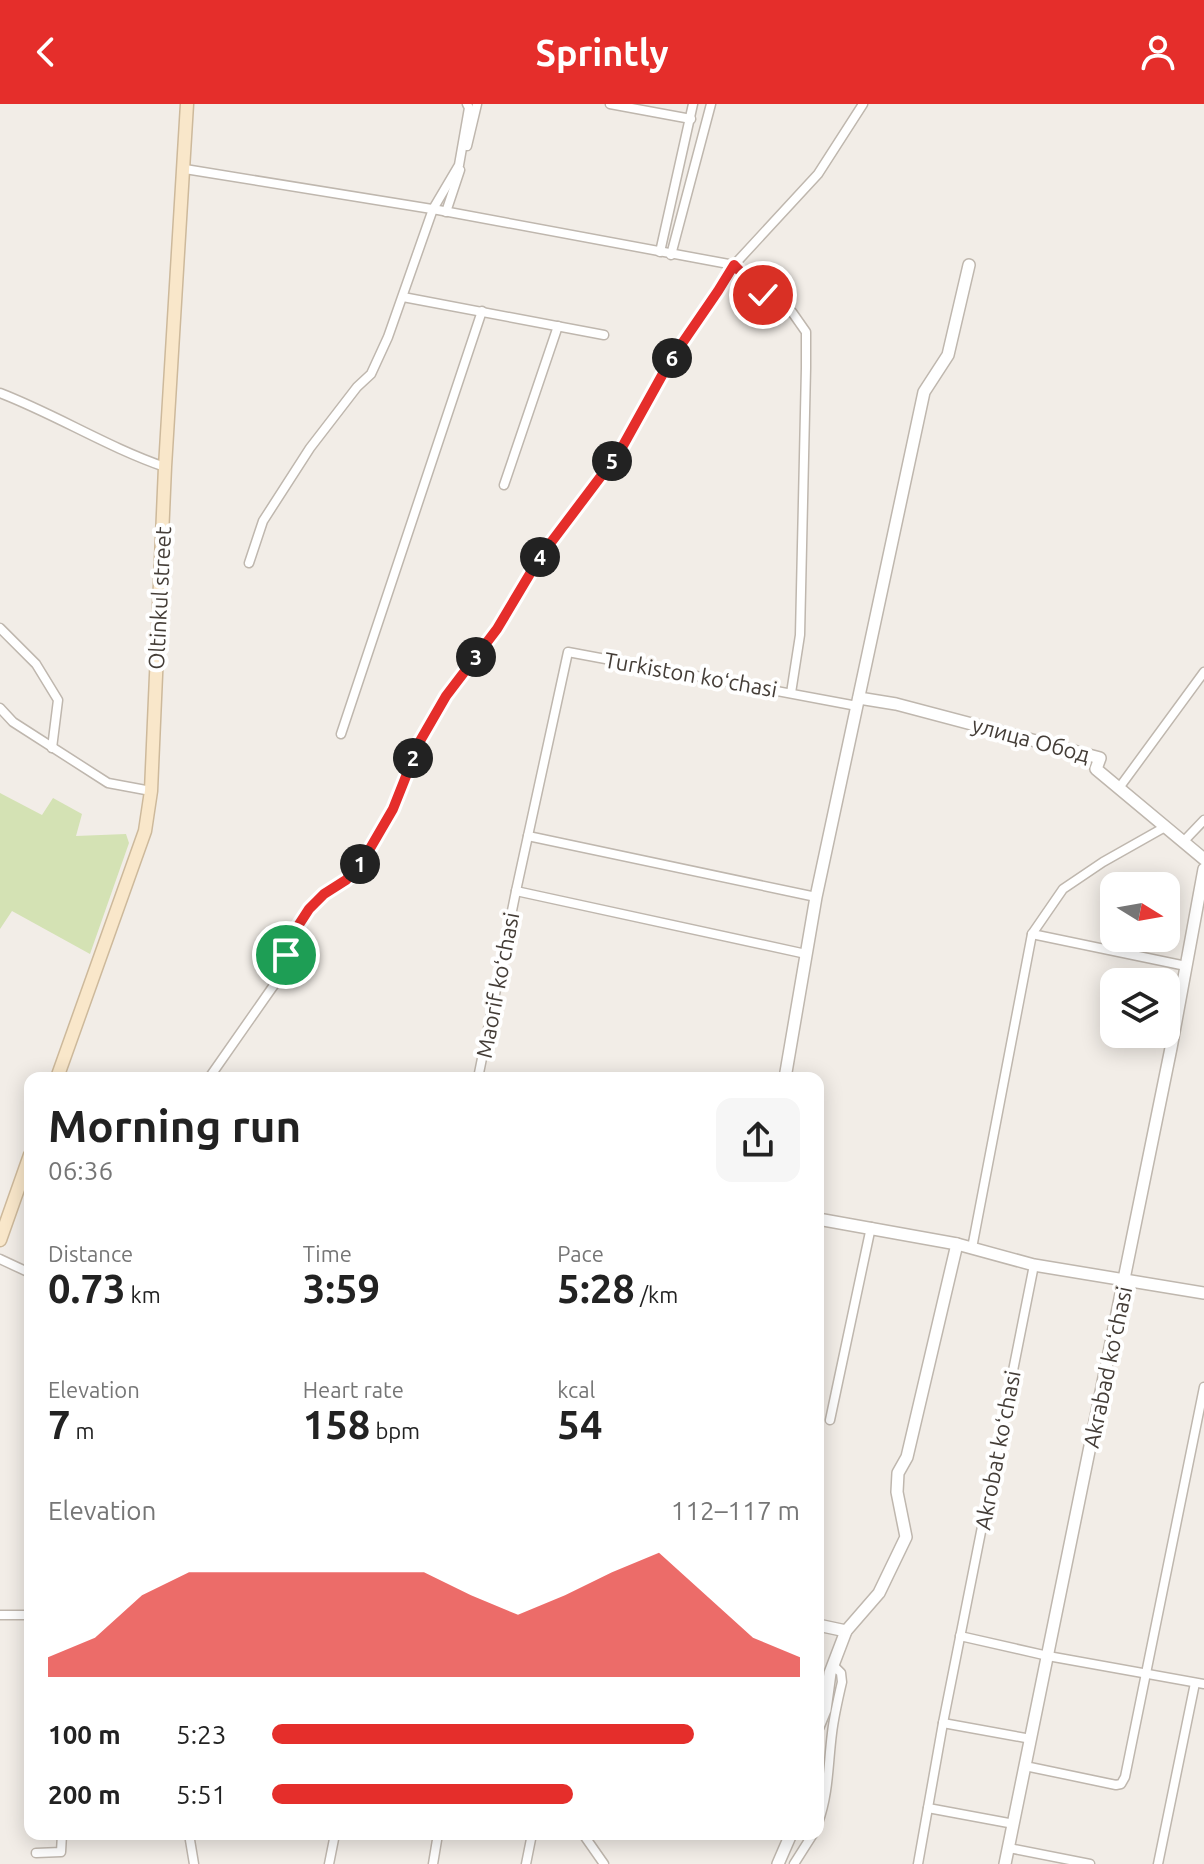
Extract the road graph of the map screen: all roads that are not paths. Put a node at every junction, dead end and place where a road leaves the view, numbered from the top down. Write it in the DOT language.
graph roads {
  1 [pos="187,104"];
  2 [pos="467,104"];
  3 [pos="477,104"];
  4 [pos="610,104"];
  5 [pos="693,104"];
  6 [pos="711,104"];
  7 [pos="863,104"];
  8 [pos="691,119"];
  9 [pos="185,169"];
  10 [pos="433,209"];
  11 [pos="446,212"];
  12 [pos="660,252"];
  13 [pos="671,255"];
  14 [pos="734,265"];
  15 [pos="969,265"];
  16 [pos="403,297"];
  17 [pos="482,311"];
  18 [pos="558,326"];
  19 [pos="604,335"];
  20 [pos="0,393"];
  21 [pos="165,467"];
  22 [pos="504,485"];
  23 [pos="249,563"];
  24 [pos="0,628"];
  25 [pos="1204,672"];
  26 [pos="791,693"];
  27 [pos="858,702"];
  28 [pos="0,708"];
  29 [pos="341,734"];
  30 [pos="52,748"];
  31 [pos="1119,788"];
  32 [pos="151,791"];
  33 [pos="1204,820"];
  34 [pos="1165,827"];
  35 [pos="528,836"];
  36 [pos="1183,842"];
  37 [pos="1204,859"];
  38 [pos="1204,869"];
  39 [pos="516,891"];
  40 [pos="816,897"];
  41 [pos="1032,934"];
  42 [pos="806,954"];
  43 [pos="1186,966"];
  44 [pos="59,1072"];
  45 [pos="213,1072"];
  46 [pos="479,1072"];
  47 [pos="786,1072"];
  48 [pos="24,1172"];
  49 [pos="824,1220"];
  50 [pos="871,1227"];
  51 [pos="0,1240"];
  52 [pos="957,1244"];
  53 [pos="972,1248"];
  54 [pos="0,1259"];
  55 [pos="1034,1265"];
  56 [pos="24,1270"];
  57 [pos="1124,1280"];
  58 [pos="1204,1293"];
  59 [pos="1204,1387"];
  60 [pos="830,1420"];
  61 [pos="0,1615"];
  62 [pos="24,1615"];
  63 [pos="824,1626"];
  64 [pos="846,1631"];
  65 [pos="960,1636"];
  66 [pos="1048,1656"];
  67 [pos="833,1665"];
  68 [pos="1145,1672"];
  69 [pos="1200,1683"];
  70 [pos="824,1712"];
  71 [pos="943,1723"];
  72 [pos="1031,1739"];
  73 [pos="1025,1766"];
  74 [pos="824,1804"];
  75 [pos="928,1808"];
  76 [pos="1014,1824"];
  77 [pos="62,1840"];
  78 [pos="190,1840"];
  79 [pos="334,1840"];
  80 [pos="437,1840"];
  81 [pos="531,1840"];
  82 [pos="587,1840"];
  83 [pos="788,1840"];
  84 [pos="809,1840"];
  85 [pos="1009,1848"];
  86 [pos="36,1853"];
  87 [pos="194,1864"];
  88 [pos="329,1864"];
  89 [pos="433,1864"];
  90 [pos="526,1864"];
  91 [pos="604,1864"];
  92 [pos="778,1864"];
  93 [pos="794,1864"];
  94 [pos="918,1864"];
  95 [pos="1005,1864"];
  96 [pos="1090,1864"];
  97 [pos="1158,1864"];
  1 -- 9 [label="main road, Oltinkul street"];
  2 -- 10 [label="street"];
  3 -- 11 [label="street"];
  4 -- 8 [label="street"];
  5 -- 8 [label="street"];
  6 -- 13 [label="street"];
  7 -- 14 [label="street"];
  8 -- 12 [label="street"];
  9 -- 10 [label="street"];
  9 -- 21 [label="main road, Oltinkul street"];
  10 -- 11 [label="street"];
  10 -- 16 [label="street"];
  11 -- 12 [label="street"];
  12 -- 13 [label="street"];
  13 -- 14 [label="street"];
  14 -- 26 [label="street, Turkiston koʻchasi"];
  14 -- 45 [label="street"];
  15 -- 27 [label="street"];
  16 -- 17 [label="street"];
  16 -- 23 [label="street"];
  17 -- 18 [label="street"];
  17 -- 29 [label="street"];
  18 -- 19 [label="street"];
  18 -- 22 [label="street"];
  20 -- 21 [label="street"];
  21 -- 32 [label="main road, Oltinkul street"];
  24 -- 30 [label="street"];
  25 -- 31 [label="street"];
  26 -- 27 [label="street"];
  26 -- 35 [label="street, Turkiston koʻchasi"];
  27 -- 31 [label="street, улица Обод"];
  27 -- 40 [label="street"];
  28 -- 30 [label="street"];
  30 -- 32 [label="street"];
  31 -- 34 [label="street, улица Обод"];
  32 -- 44 [label="main road, Oltinkul street"];
  33 -- 36 [label="street"];
  34 -- 36 [label="street, улица Обод"];
  34 -- 41 [label="street"];
  35 -- 39 [label="street, Turkiston koʻchasi"];
  35 -- 40 [label="street"];
  36 -- 37 [label="street, улица Обод"];
  38 -- 43 [label="street, Akrabad koʻchasi"];
  39 -- 42 [label="street"];
  39 -- 46 [label="street, Maorif koʻchasi"];
  40 -- 42 [label="street"];
  41 -- 43 [label="street"];
  41 -- 53 [label="street"];
  42 -- 47 [label="street"];
  43 -- 57 [label="street, Akrabad koʻchasi"];
  48 -- 51 [label="main road"];
  49 -- 50 [label="street"];
  50 -- 52 [label="street"];
  50 -- 60 [label="street"];
  52 -- 53 [label="street"];
  52 -- 64 [label="street"];
  53 -- 55 [label="street"];
  54 -- 56 [label="street"];
  55 -- 57 [label="street"];
  55 -- 65 [label="street, Akrobat koʻchasi"];
  57 -- 58 [label="street"];
  57 -- 66 [label="street, Akrabad koʻchasi"];
  59 -- 68 [label="street"];
  61 -- 62 [label="street"];
  63 -- 64 [label="street"];
  64 -- 67 [label="street"];
  65 -- 66 [label="street"];
  65 -- 71 [label="street, Akrobat koʻchasi"];
  66 -- 68 [label="street"];
  66 -- 72 [label="street, Akrabad koʻchasi"];
  67 -- 70 [label="street"];
  67 -- 74 [label="street"];
  68 -- 69 [label="street"];
  68 -- 73 [label="street"];
  69 -- 97 [label="street"];
  71 -- 72 [label="street"];
  71 -- 75 [label="street, Akrobat koʻchasi"];
  72 -- 73 [label="street, Akrabad koʻchasi"];
  73 -- 76 [label="street, Akrabad koʻchasi"];
  75 -- 76 [label="street"];
  75 -- 94 [label="street, Akrobat koʻchasi"];
  76 -- 85 [label="street, Akrabad koʻchasi"];
  77 -- 86 [label="street"];
  78 -- 87 [label="street"];
  79 -- 88 [label="street"];
  80 -- 89 [label="street"];
  81 -- 90 [label="street"];
  82 -- 91 [label="street"];
  83 -- 92 [label="street"];
  84 -- 93 [label="street"];
  85 -- 95 [label="street, Akrabad koʻchasi"];
  85 -- 96 [label="street"];
}
